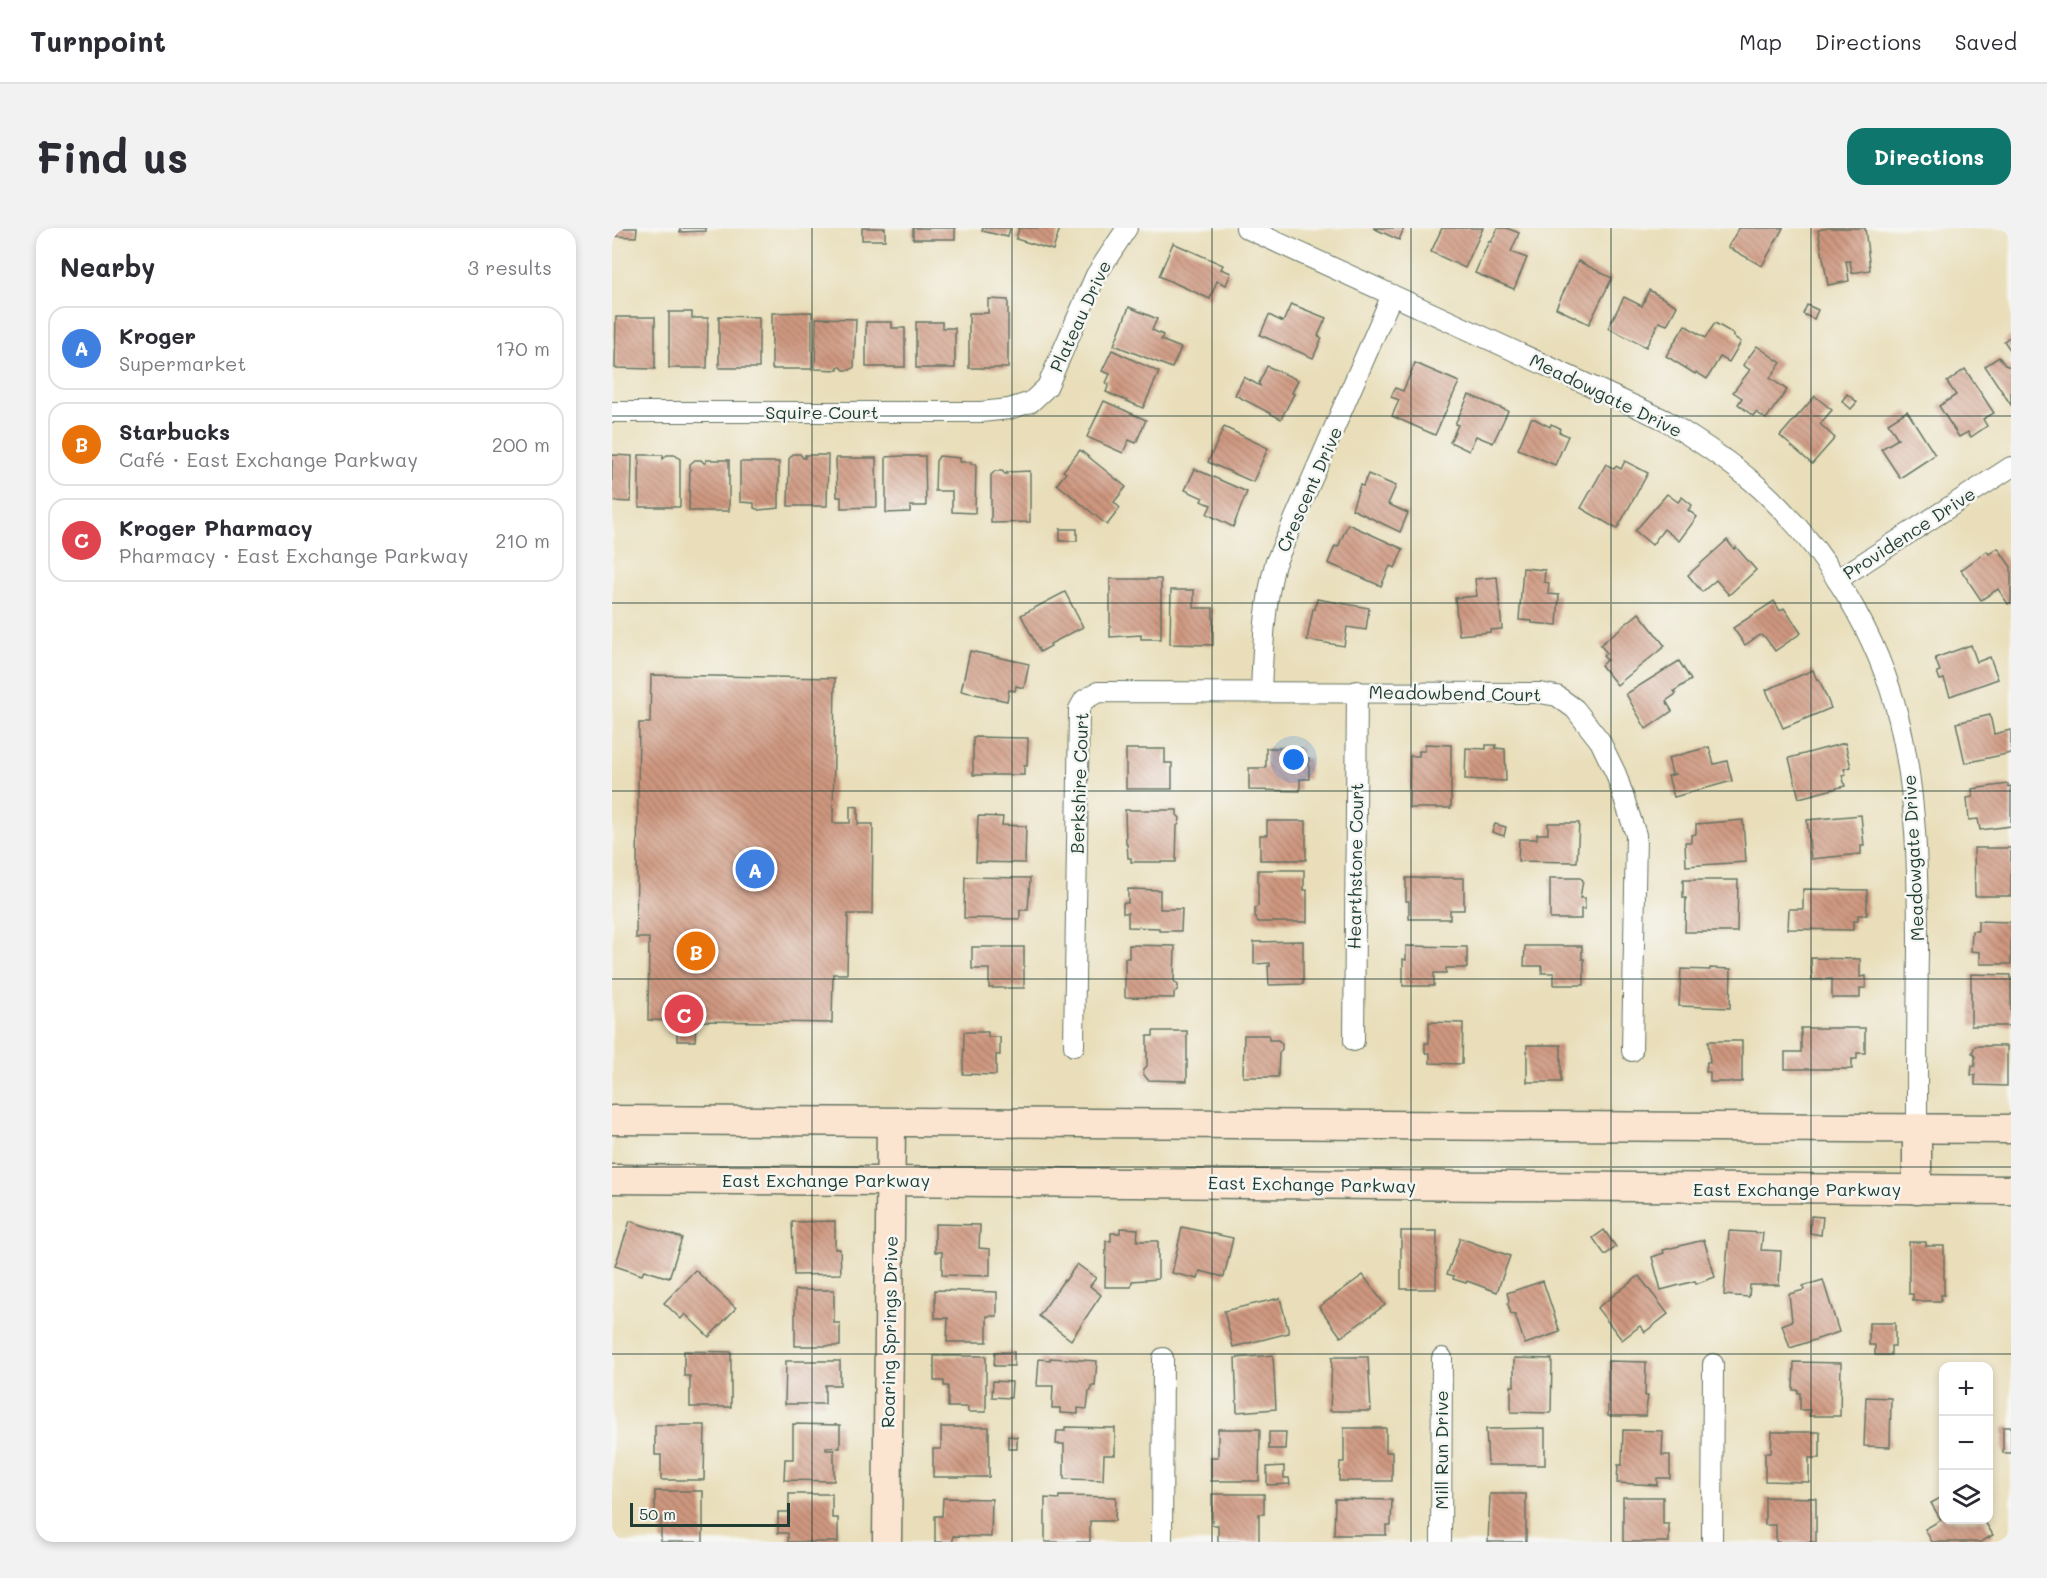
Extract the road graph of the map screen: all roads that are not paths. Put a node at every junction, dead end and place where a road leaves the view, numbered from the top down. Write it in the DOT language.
graph roads {
  1 [pos="1127,228"];
  2 [pos="1245,228"];
  3 [pos="1392,295"];
  4 [pos="1031,402"];
  5 [pos="612,412"];
  6 [pos="2011,467"];
  7 [pos="1837,580"];
  8 [pos="1261,691"];
  9 [pos="1357,691"];
  10 [pos="1354,1041"];
  11 [pos="1074,1046"];
  12 [pos="1632,1051"];
  13 [pos="612,1120"];
  14 [pos="891,1122"];
  15 [pos="1917,1128"];
  16 [pos="2011,1129"];
  17 [pos="612,1179"];
  18 [pos="890,1180"];
  19 [pos="1917,1190"];
  20 [pos="2011,1190"];
  21 [pos="1163,1358"];
  22 [pos="1442,1358"];
  23 [pos="1713,1364"];
  24 [pos="887,1542"];
  25 [pos="1162,1542"];
  26 [pos="1441,1542"];
  27 [pos="1712,1542"];
  1 -- 4 [label="street, Plateau Drive"];
  2 -- 3 [label="street, Meadowgate Drive"];
  3 -- 7 [label="street, Meadowgate Drive"];
  3 -- 8 [label="street, Crescent Drive"];
  4 -- 5 [label="street, Squire Court"];
  6 -- 7 [label="street, Providence Drive"];
  7 -- 15 [label="street, Meadowgate Drive"];
  8 -- 9 [label="street, Meadowbend Court"];
  8 -- 11 [label="street, Berkshire Court"];
  9 -- 10 [label="street, Hearthstone Court"];
  9 -- 12 [label="street, Meadowbend Court"];
  13 -- 14 [label="main road"];
  14 -- 15 [label="main road"];
  14 -- 18 [label="main road, Roaring Springs Drive"];
  15 -- 16 [label="main road"];
  15 -- 19 [label="main road"];
  17 -- 18 [label="main road, East Exchange Parkway"];
  18 -- 19 [label="main road, East Exchange Parkway"];
  18 -- 24 [label="main road, Roaring Springs Drive"];
  19 -- 20 [label="main road, East Exchange Parkway"];
  21 -- 25 [label="street"];
  22 -- 26 [label="street, Mill Run Drive"];
  23 -- 27 [label="street"];
}
